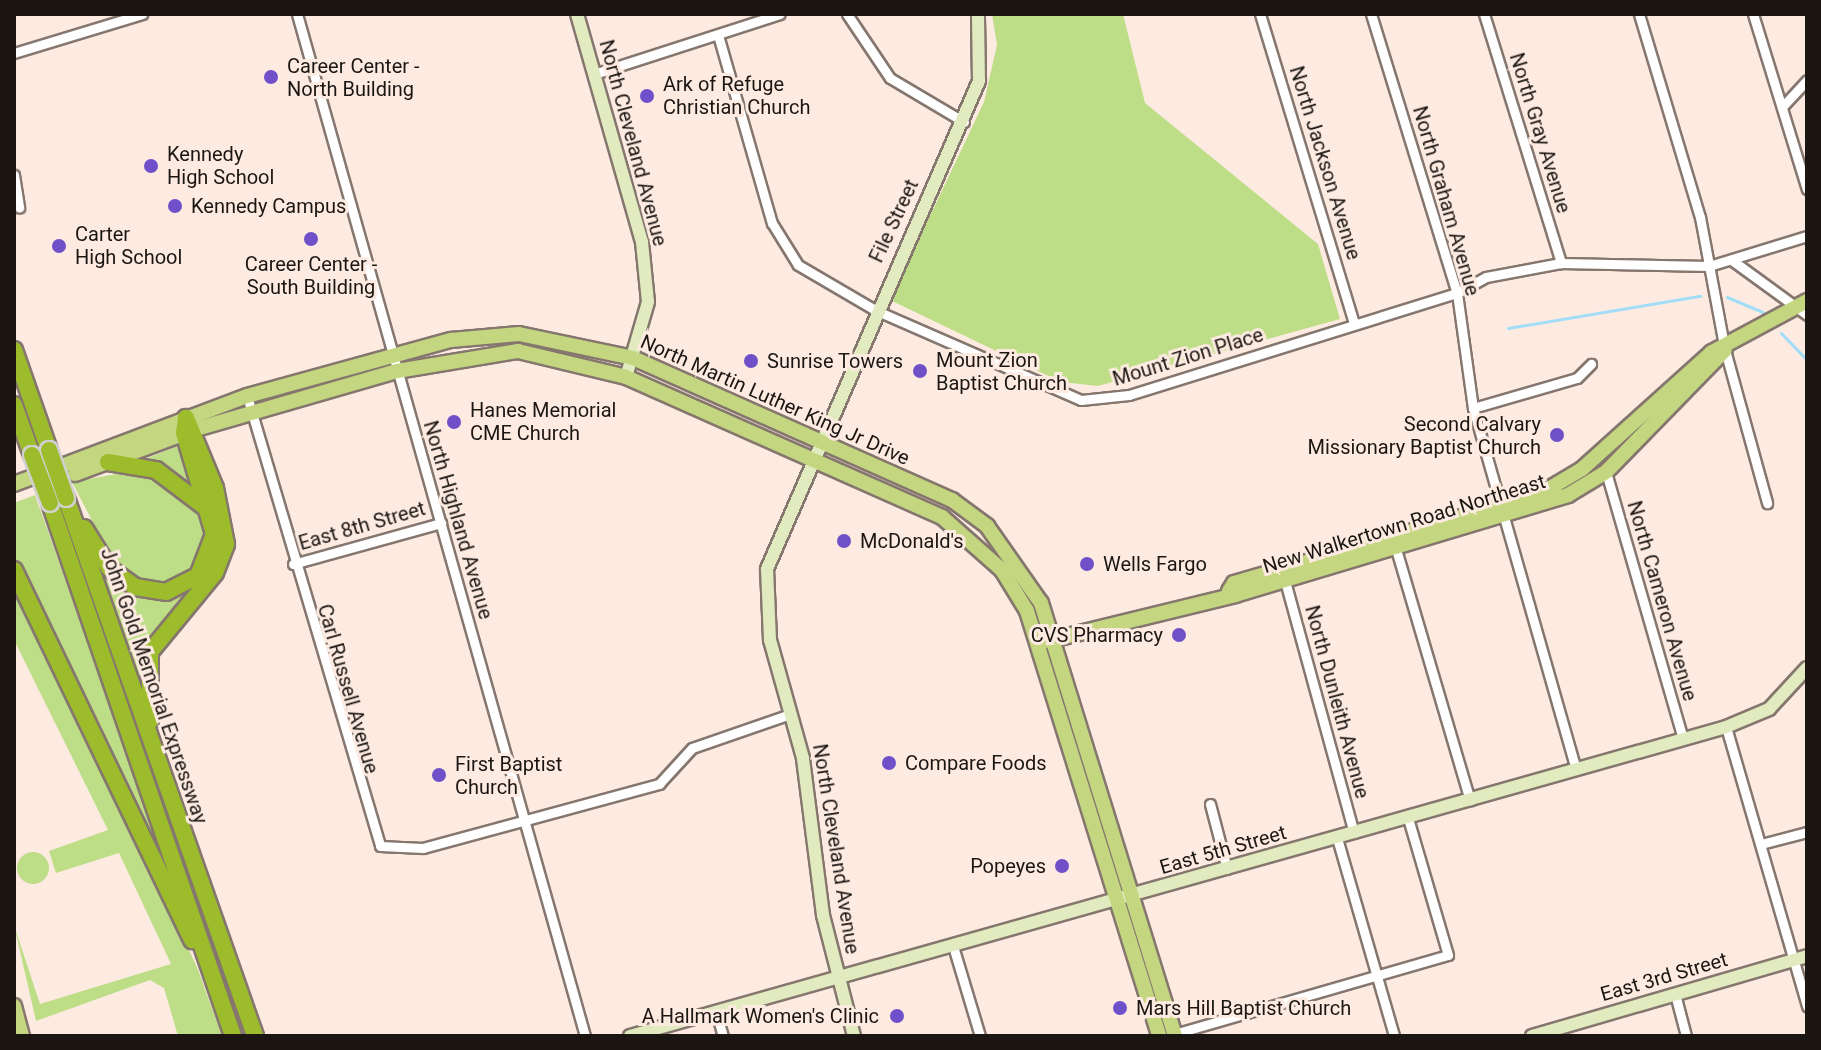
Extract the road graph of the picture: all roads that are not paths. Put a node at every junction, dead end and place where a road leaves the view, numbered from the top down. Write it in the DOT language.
graph roads {
  1 [pos="141,14"];
  2 [pos="297,14"];
  3 [pos="577,14"];
  4 [pos="780,14"];
  5 [pos="847,14"];
  6 [pos="978,14"];
  7 [pos="1260,14"];
  8 [pos="1371,14"];
  9 [pos="1484,14"];
  10 [pos="1639,14"];
  11 [pos="1753,14"];
  12 [pos="718,35"];
  13 [pos="14,53"];
  14 [pos="594,74"];
  15 [pos="1807,80"];
  16 [pos="1782,107"];
  17 [pos="964,122"];
  18 [pos="14,175"];
  19 [pos="1807,189"];
  20 [pos="19,208"];
  21 [pos="1807,236"];
  22 [pos="1733,261"];
  23 [pos="1561,263"];
  24 [pos="1709,266"];
  25 [pos="1457,293"];
  26 [pos="1805,307"];
  27 [pos="875,310"];
  28 [pos="1354,323"];
  29 [pos="14,350"];
  30 [pos="1725,350"];
  31 [pos="393,356"];
  32 [pos="633,358"];
  33 [pos="1591,364"];
  34 [pos="397,371"];
  35 [pos="626,377"];
  36 [pos="247,396"];
  37 [pos="14,405"];
  38 [pos="1473,408"];
  39 [pos="1646,410"];
  40 [pos="251,412"];
  41 [pos="19,426"];
  42 [pos="189,427"];
  43 [pos="818,440"];
  44 [pos="41,453"];
  45 [pos="810,458"];
  46 [pos="108,462"];
  47 [pos="1606,472"];
  48 [pos="14,484"];
  49 [pos="14,494"];
  50 [pos="58,500"];
  51 [pos="1767,503"];
  52 [pos="1504,511"];
  53 [pos="211,515"];
  54 [pos="441,523"];
  55 [pos="1396,549"];
  56 [pos="293,564"];
  57 [pos="14,570"];
  58 [pos="1285,581"];
  59 [pos="1229,591"];
  60 [pos="1056,639"];
  61 [pos="1039,643"];
  62 [pos="1807,668"];
  63 [pos="790,714"];
  64 [pos="1726,727"];
  65 [pos="1683,739"];
  66 [pos="152,740"];
  67 [pos="1576,770"];
  68 [pos="1470,800"];
  69 [pos="1210,804"];
  70 [pos="1408,818"];
  71 [pos="524,821"];
  72 [pos="1807,832"];
  73 [pos="1354,833"];
  74 [pos="1337,838"];
  75 [pos="1761,844"];
  76 [pos="1227,869"];
  77 [pos="1126,896"];
  78 [pos="953,946"];
  79 [pos="1801,958"];
  80 [pos="1376,974"];
  81 [pos="838,978"];
  82 [pos="216,987"];
  83 [pos="1675,994"];
  84 [pos="14,1006"];
  85 [pos="1807,1006"];
  86 [pos="716,1012"];
  87 [pos="1169,1035"];
  88 [pos="1537,1035"];
  89 [pos="22,1036"];
  90 [pos="233,1036"];
  91 [pos="255,1036"];
  92 [pos="585,1036"];
  93 [pos="630,1036"];
  94 [pos="723,1036"];
  95 [pos="854,1036"];
  96 [pos="980,1036"];
  97 [pos="1394,1036"];
  98 [pos="1686,1036"];
  1 -- 13 [label="street"];
  2 -- 31 [label="street, North Highland Avenue"];
  3 -- 14 [label="street, North Cleveland Avenue"];
  4 -- 12 [label="street"];
  5 -- 17 [label="street"];
  6 -- 17 [label="street, File Street"];
  7 -- 28 [label="street, North Jackson Avenue"];
  8 -- 25 [label="street, North Graham Avenue"];
  9 -- 23 [label="street, North Gray Avenue"];
  10 -- 24 [label="street"];
  11 -- 16 [label="street"];
  12 -- 14 [label="street"];
  12 -- 27 [label="street, Mount Zion Place"];
  14 -- 32 [label="street, North Cleveland Avenue"];
  15 -- 16 [label="street"];
  16 -- 19 [label="street"];
  17 -- 27 [label="street, File Street"];
  18 -- 20 [label="street"];
  21 -- 22 [label="street"];
  22 -- 24 [label="street"];
  22 -- 26 [label="street"];
  23 -- 24 [label="street, Mount Zion Place"];
  23 -- 25 [label="street, Mount Zion Place"];
  24 -- 30 [label="street"];
  25 -- 28 [label="street, Mount Zion Place"];
  25 -- 38 [label="street, North Graham Avenue"];
  26 -- 30 [label="main road, New Walkertown Road Northeast"];
  27 -- 28 [label="street, Mount Zion Place"];
  27 -- 43 [label="street, File Street"];
  29 -- 44 [label="highway, John Gold Memorial Expressway"];
  30 -- 39 [label="main road, New Walkertown Road Northeast"];
  30 -- 47 [label="main road, New Walkertown Road Northeast"];
  30 -- 51 [label="street"];
  31 -- 32 [label="main road, North Martin Luther King Jr Drive"];
  31 -- 34 [label="street, North Highland Avenue"];
  31 -- 36 [label="main road, North Martin Luther King Jr Drive"];
  32 -- 35 [label="street, North Cleveland Avenue"];
  32 -- 43 [label="main road, North Martin Luther King Jr Drive"];
  33 -- 38 [label="street"];
  34 -- 35 [label="main road, North Martin Luther King Jr Drive"];
  34 -- 40 [label="main road, North Martin Luther King Jr Drive"];
  34 -- 54 [label="street, North Highland Avenue"];
  35 -- 45 [label="main road, North Martin Luther King Jr Drive"];
  36 -- 40 [label="street, Carl Russell Avenue"];
  36 -- 42 [label="main road, North Martin Luther King Jr Drive"];
  37 -- 41 [label="highway, John Gold Memorial Expressway"];
  38 -- 52 [label="street, North Graham Avenue"];
  39 -- 47 [label="main road"];
  39 -- 52 [label="main road, New Walkertown Road Northeast"];
  40 -- 42 [label="main road, North Martin Luther King Jr Drive"];
  40 -- 56 [label="street, Carl Russell Avenue"];
  41 -- 44 [label="highway, John Gold Memorial Expressway"];
  42 -- 46 [label="main road, North Martin Luther King Jr Drive"];
  42 -- 48 [label="main road, North Martin Luther King Jr Drive"];
  42 -- 53 [label="highway"];
  42 -- 66 [label="highway"];
  43 -- 45 [label="street, North Cleveland Avenue"];
  43 -- 60 [label="main road, North Martin Luther King Jr Drive"];
  44 -- 50 [label="highway, John Gold Memorial Expressway, bridge"];
  45 -- 61 [label="main road, North Martin Luther King Jr Drive"];
  45 -- 63 [label="street, North Cleveland Avenue"];
  46 -- 49 [label="main road, North Martin Luther King Jr Drive"];
  46 -- 53 [label="highway"];
  47 -- 52 [label="main road, New Walkertown Road Northeast"];
  47 -- 65 [label="street, North Cameron Avenue"];
  50 -- 53 [label="highway"];
  50 -- 66 [label="highway, John Gold Memorial Expressway"];
  50 -- 82 [label="highway, John Gold Memorial Expressway"];
  52 -- 55 [label="main road, New Walkertown Road Northeast"];
  52 -- 59 [label="main road, New Walkertown Road Northeast"];
  52 -- 67 [label="street, North Graham Avenue"];
  54 -- 56 [label="street, East 8th Street"];
  54 -- 71 [label="street, North Highland Avenue"];
  55 -- 58 [label="main road, New Walkertown Road Northeast"];
  55 -- 68 [label="street"];
  56 -- 71 [label="street, Carl Russell Avenue"];
  57 -- 82 [label="highway"];
  58 -- 59 [label="main road, New Walkertown Road Northeast"];
  58 -- 73 [label="street, North Dunleith Avenue"];
  59 -- 60 [label="main road, New Walkertown Road Northeast"];
  60 -- 61 [label="main road, New Walkertown Road Northeast"];
  60 -- 77 [label="main road, North Martin Luther King Jr Drive"];
  61 -- 77 [label="main road, North Martin Luther King Jr Drive"];
  62 -- 64 [label="street, East 5th Street"];
  63 -- 71 [label="street"];
  63 -- 81 [label="street, North Cleveland Avenue"];
  64 -- 65 [label="street, East 5th Street"];
  64 -- 75 [label="street"];
  65 -- 67 [label="street, East 5th Street"];
  66 -- 91 [label="highway, John Gold Memorial Expressway"];
  67 -- 68 [label="street, East 5th Street"];
  68 -- 70 [label="street, East 5th Street"];
  69 -- 76 [label="street"];
  70 -- 73 [label="street, East 5th Street"];
  70 -- 80 [label="street"];
  71 -- 92 [label="street, North Highland Avenue"];
  72 -- 75 [label="street"];
  73 -- 74 [label="street, East 5th Street"];
  74 -- 76 [label="street, East 5th Street"];
  74 -- 80 [label="street"];
  75 -- 79 [label="street"];
  76 -- 77 [label="street, East 5th Street"];
  77 -- 78 [label="street, East 5th Street"];
  77 -- 87 [label="main road, North Martin Luther King Jr Drive"];
  78 -- 81 [label="street, East 5th Street"];
  78 -- 96 [label="street"];
  79 -- 83 [label="street, East 3rd Street"];
  79 -- 85 [label="street"];
  80 -- 87 [label="street"];
  80 -- 97 [label="street"];
  81 -- 86 [label="street, East 5th Street"];
  81 -- 95 [label="street, North Cleveland Avenue"];
  82 -- 90 [label="highway, John Gold Memorial Expressway"];
  83 -- 88 [label="street, East 3rd Street"];
  83 -- 98 [label="street"];
  84 -- 89 [label="main road"];
  86 -- 93 [label="street, East 5th Street"];
  86 -- 94 [label="street"];
}
